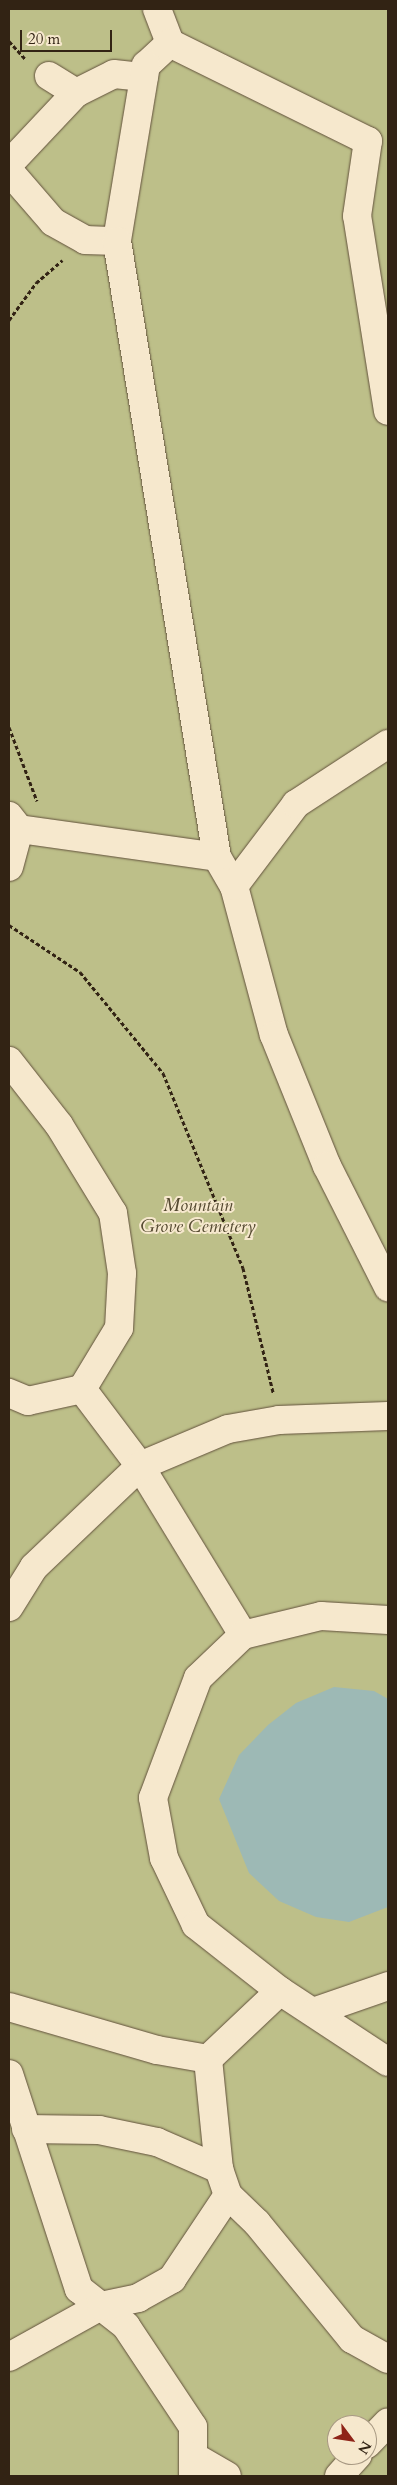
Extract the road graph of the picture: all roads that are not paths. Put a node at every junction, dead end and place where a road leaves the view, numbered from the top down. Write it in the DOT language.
graph roads {
  1 [pos="157,9"];
  2 [pos="170,42"];
  3 [pos="49,76"];
  4 [pos="144,78"];
  5 [pos="76,93"];
  6 [pos="9,164"];
  7 [pos="9,171"];
  8 [pos="117,241"];
  9 [pos="388,411"];
  10 [pos="388,744"];
  11 [pos="14,823"];
  12 [pos="217,857"];
  13 [pos="9,867"];
  14 [pos="234,886"];
  15 [pos="9,1061"];
  16 [pos="388,1287"];
  17 [pos="82,1389"];
  18 [pos="9,1393"];
  19 [pos="388,1416"];
  20 [pos="140,1466"];
  21 [pos="9,1607"];
  22 [pos="388,1620"];
  23 [pos="243,1635"];
  24 [pos="388,1986"];
  25 [pos="280,1991"];
  26 [pos="9,2007"];
  27 [pos="316,2012"];
  28 [pos="208,2059"];
  29 [pos="388,2062"];
  30 [pos="9,2074"];
  31 [pos="26,2129"];
  32 [pos="218,2169"];
  33 [pos="228,2195"];
  34 [pos="101,2306"];
  35 [pos="9,2357"];
  36 [pos="388,2358"];
  37 [pos="388,2422"];
  38 [pos="377,2434"];
  39 [pos="349,2465"];
  40 [pos="193,2466"];
  41 [pos="227,2476"];
  42 [pos="339,2476"];
  1 -- 2 [label="lane"];
  2 -- 4 [label="lane"];
  2 -- 9 [label="lane"];
  3 -- 5 [label="lane"];
  4 -- 5 [label="lane"];
  4 -- 8 [label="lane"];
  5 -- 6 [label="lane"];
  7 -- 8 [label="lane"];
  8 -- 12 [label="lane"];
  10 -- 14 [label="lane"];
  11 -- 12 [label="lane"];
  11 -- 13 [label="lane"];
  12 -- 14 [label="lane"];
  14 -- 16 [label="lane"];
  15 -- 17 [label="lane"];
  17 -- 18 [label="lane"];
  17 -- 20 [label="lane"];
  19 -- 20 [label="lane"];
  20 -- 21 [label="lane"];
  20 -- 23 [label="lane"];
  22 -- 23 [label="lane"];
  23 -- 25 [label="lane"];
  24 -- 27 [label="lane"];
  25 -- 27 [label="lane"];
  25 -- 28 [label="lane"];
  26 -- 28 [label="lane"];
  27 -- 29 [label="lane"];
  28 -- 32 [label="lane"];
  30 -- 31 [label="lane"];
  31 -- 32 [label="lane"];
  31 -- 34 [label="lane"];
  32 -- 33 [label="lane"];
  33 -- 34 [label="lane"];
  33 -- 36 [label="lane"];
  34 -- 35 [label="lane"];
  34 -- 40 [label="lane"];
  37 -- 38 [label="lane"];
  39 -- 42 [label="lane"];
  40 -- 41 [label="lane"];
}
